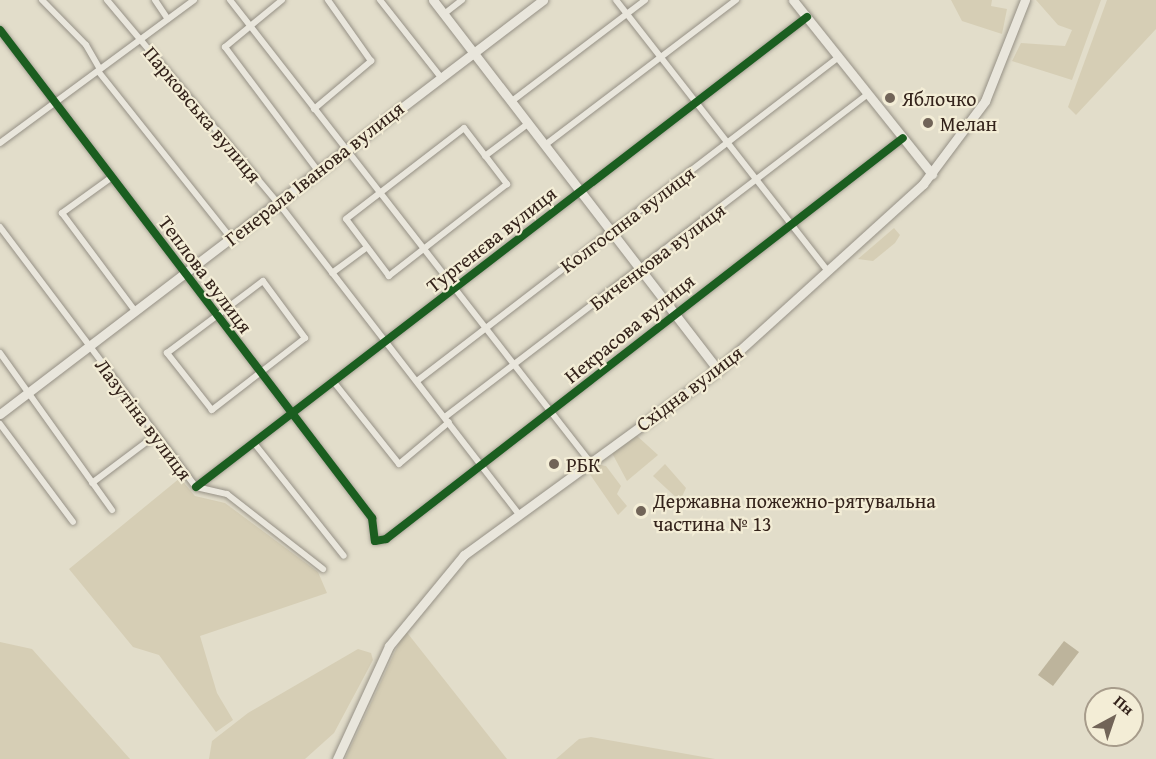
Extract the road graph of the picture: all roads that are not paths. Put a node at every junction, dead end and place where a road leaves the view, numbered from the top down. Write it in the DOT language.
graph roads {
  1 [pos="42,0"];
  2 [pos="107,0"];
  3 [pos="155,0"];
  4 [pos="194,0"];
  5 [pos="230,0"];
  6 [pos="282,0"];
  7 [pos="328,0"];
  8 [pos="380,0"];
  9 [pos="433,0"];
  10 [pos="462,0"];
  11 [pos="543,0"];
  12 [pos="616,0"];
  13 [pos="645,0"];
  14 [pos="736,0"];
  15 [pos="794,0"];
  16 [pos="1024,0"];
  17 [pos="444,14"];
  18 [pos="627,14"];
  19 [pos="807,17"];
  20 [pos="168,19"];
  21 [pos="250,25"];
  22 [pos="0,30"];
  23 [pos="140,40"];
  24 [pos="473,50"];
  25 [pos="660,57"];
  26 [pos="838,57"];
  27 [pos="99,70"];
  28 [pos="439,75"];
  29 [pos="868,94"];
  30 [pos="512,101"];
  31 [pos="55,103"];
  32 [pos="695,103"];
  33 [pos="314,109"];
  34 [pos="529,123"];
  35 [pos="903,138"];
  36 [pos="0,143"];
  37 [pos="727,143"];
  38 [pos="545,145"];
  39 [pos="346,149"];
  40 [pos="485,156"];
  41 [pos="318,171"];
  42 [pos="932,174"];
  43 [pos="112,177"];
  44 [pos="756,180"];
  45 [pos="581,191"];
  46 [pos="379,192"];
  47 [pos="277,202"];
  48 [pos="790,224"];
  49 [pos="0,227"];
  50 [pos="612,231"];
  51 [pos="231,238"];
  52 [pos="366,248"];
  53 [pos="422,248"];
  54 [pos="640,269"];
  55 [pos="828,271"];
  56 [pos="186,273"];
  57 [pos="332,273"];
  58 [pos="454,289"];
  59 [pos="135,311"];
  60 [pos="674,312"];
  61 [pos="216,315"];
  62 [pos="484,328"];
  63 [pos="385,341"];
  64 [pos="89,347"];
  65 [pos="0,353"];
  66 [pos="513,368"];
  67 [pos="718,370"];
  68 [pos="260,373"];
  69 [pos="333,381"];
  70 [pos="417,381"];
  71 [pos="26,395"];
  72 [pos="291,413"];
  73 [pos="548,413"];
  74 [pos="0,414"];
  75 [pos="447,420"];
  76 [pos="0,424"];
  77 [pos="156,435"];
  78 [pos="254,443"];
  79 [pos="590,462"];
  80 [pos="481,464"];
  81 [pos="92,483"];
  82 [pos="196,487"];
  83 [pos="112,510"];
  84 [pos="518,513"];
  85 [pos="73,522"];
  86 [pos="375,541"];
  87 [pos="344,556"];
  88 [pos="323,569"];
  89 [pos="336,759"];
  1 -- 27 [label="street"];
  2 -- 23 [label="street, Парковська вулиця"];
  3 -- 20 [label="street"];
  4 -- 20 [label="street"];
  5 -- 21 [label="street"];
  6 -- 21 [label="street"];
  7 -- 33 [label="street"];
  8 -- 28 [label="street"];
  9 -- 17 [label="street"];
  10 -- 17 [label="street"];
  11 -- 24 [label="street, Генерала Іванова вулиця"];
  12 -- 18 [label="street"];
  13 -- 18 [label="street"];
  14 -- 25 [label="street"];
  15 -- 19 [label="street"];
  16 -- 42 [label="street, Східна вулиця"];
  17 -- 24 [label="street"];
  18 -- 25 [label="street"];
  18 -- 30 [label="street"];
  19 -- 26 [label="street"];
  19 -- 32 [label="street, Тургенєва вулиця"];
  20 -- 23 [label="street"];
  21 -- 33 [label="street"];
  21 -- 41 [label="street"];
  22 -- 31 [label="street, Теплова вулиця"];
  23 -- 27 [label="street"];
  23 -- 47 [label="street, Парковська вулиця"];
  24 -- 28 [label="street, Генерала Іванова вулиця"];
  24 -- 30 [label="street"];
  25 -- 32 [label="street"];
  25 -- 38 [label="street"];
  26 -- 29 [label="street"];
  26 -- 37 [label="street, Колгоспна вулиця"];
  27 -- 31 [label="street"];
  27 -- 51 [label="street"];
  28 -- 39 [label="street, Генерала Іванова вулиця"];
  29 -- 35 [label="street"];
  29 -- 44 [label="street, Биченкова вулиця"];
  30 -- 34 [label="street"];
  31 -- 36 [label="street"];
  31 -- 43 [label="street, Теплова вулиця"];
  32 -- 37 [label="street"];
  32 -- 45 [label="street, Тургенєва вулиця"];
  33 -- 39 [label="street"];
  34 -- 38 [label="street"];
  34 -- 40 [label="street"];
  35 -- 42 [label="street"];
  35 -- 48 [label="street, Некрасова вулиця"];
  37 -- 44 [label="street"];
  37 -- 50 [label="street, Колгоспна вулиця"];
  38 -- 45 [label="street"];
  39 -- 41 [label="street, Генерала Іванова вулиця"];
  39 -- 46 [label="street"];
  40 -- 46 [label="street"];
  40 -- 53 [label="street"];
  41 -- 47 [label="street, Генерала Іванова вулиця"];
  42 -- 55 [label="street, Східна вулиця"];
  43 -- 56 [label="street, Теплова вулиця"];
  43 -- 59 [label="street"];
  44 -- 48 [label="street"];
  44 -- 54 [label="street, Биченкова вулиця"];
  45 -- 50 [label="street"];
  45 -- 58 [label="street, Тургенєва вулиця"];
  46 -- 52 [label="street"];
  46 -- 53 [label="street"];
  47 -- 51 [label="street, Генерала Іванова вулиця"];
  47 -- 57 [label="street, Парковська вулиця"];
  48 -- 55 [label="street"];
  48 -- 60 [label="street, Некрасова вулиця"];
  49 -- 64 [label="street, Лазутіна вулиця"];
  50 -- 54 [label="street"];
  50 -- 62 [label="street, Колгоспна вулиця"];
  51 -- 56 [label="street, Генерала Іванова вулиця"];
  52 -- 53 [label="street"];
  52 -- 57 [label="street"];
  53 -- 58 [label="street"];
  54 -- 60 [label="street"];
  54 -- 66 [label="street, Биченкова вулиця"];
  55 -- 67 [label="street, Східна вулиця"];
  56 -- 59 [label="street, Генерала Іванова вулиця"];
  56 -- 61 [label="street, Теплова вулиця"];
  57 -- 63 [label="street, Парковська вулиця"];
  58 -- 62 [label="street"];
  58 -- 63 [label="street, Тургенєва вулиця"];
  59 -- 64 [label="street, Генерала Іванова вулиця"];
  60 -- 67 [label="street"];
  60 -- 73 [label="street, Некрасова вулиця"];
  61 -- 68 [label="street, Теплова вулиця"];
  61 -- 68 [label="street"];
  61 -- 68 [label="street"];
  62 -- 66 [label="street"];
  62 -- 70 [label="street, Колгоспна вулиця"];
  63 -- 69 [label="street, Тургенєва вулиця"];
  63 -- 70 [label="street, Парковська вулиця"];
  64 -- 71 [label="street, Генерала Іванова вулиця"];
  64 -- 77 [label="street, Лазутіна вулиця"];
  65 -- 71 [label="street"];
  66 -- 73 [label="street"];
  66 -- 75 [label="street, Биченкова вулиця"];
  67 -- 79 [label="street, Східна вулиця"];
  68 -- 72 [label="street, Теплова вулиця"];
  69 -- 72 [label="street, Тургенєва вулиця"];
  69 -- 75 [label="street, Биченкова вулиця"];
  70 -- 75 [label="street, Парковська вулиця"];
  71 -- 74 [label="street, Генерала Іванова вулиця"];
  71 -- 81 [label="street"];
  72 -- 78 [label="street, Тургенєва вулиця"];
  72 -- 86 [label="street, Теплова вулиця"];
  73 -- 79 [label="street"];
  73 -- 80 [label="street, Некрасова вулиця"];
  75 -- 80 [label="street, Парковська вулиця"];
  76 -- 85 [label="street"];
  77 -- 81 [label="street"];
  77 -- 82 [label="street, Лазутіна вулиця"];
  78 -- 82 [label="street, Тургенєва вулиця"];
  78 -- 87 [label="street"];
  79 -- 84 [label="street, Східна вулиця"];
  80 -- 84 [label="street, Парковська вулиця"];
  80 -- 86 [label="street, Некрасова вулиця"];
  81 -- 83 [label="street"];
  82 -- 88 [label="street, Лазутіна вулиця"];
  84 -- 89 [label="street, Східна вулиця"];
}
